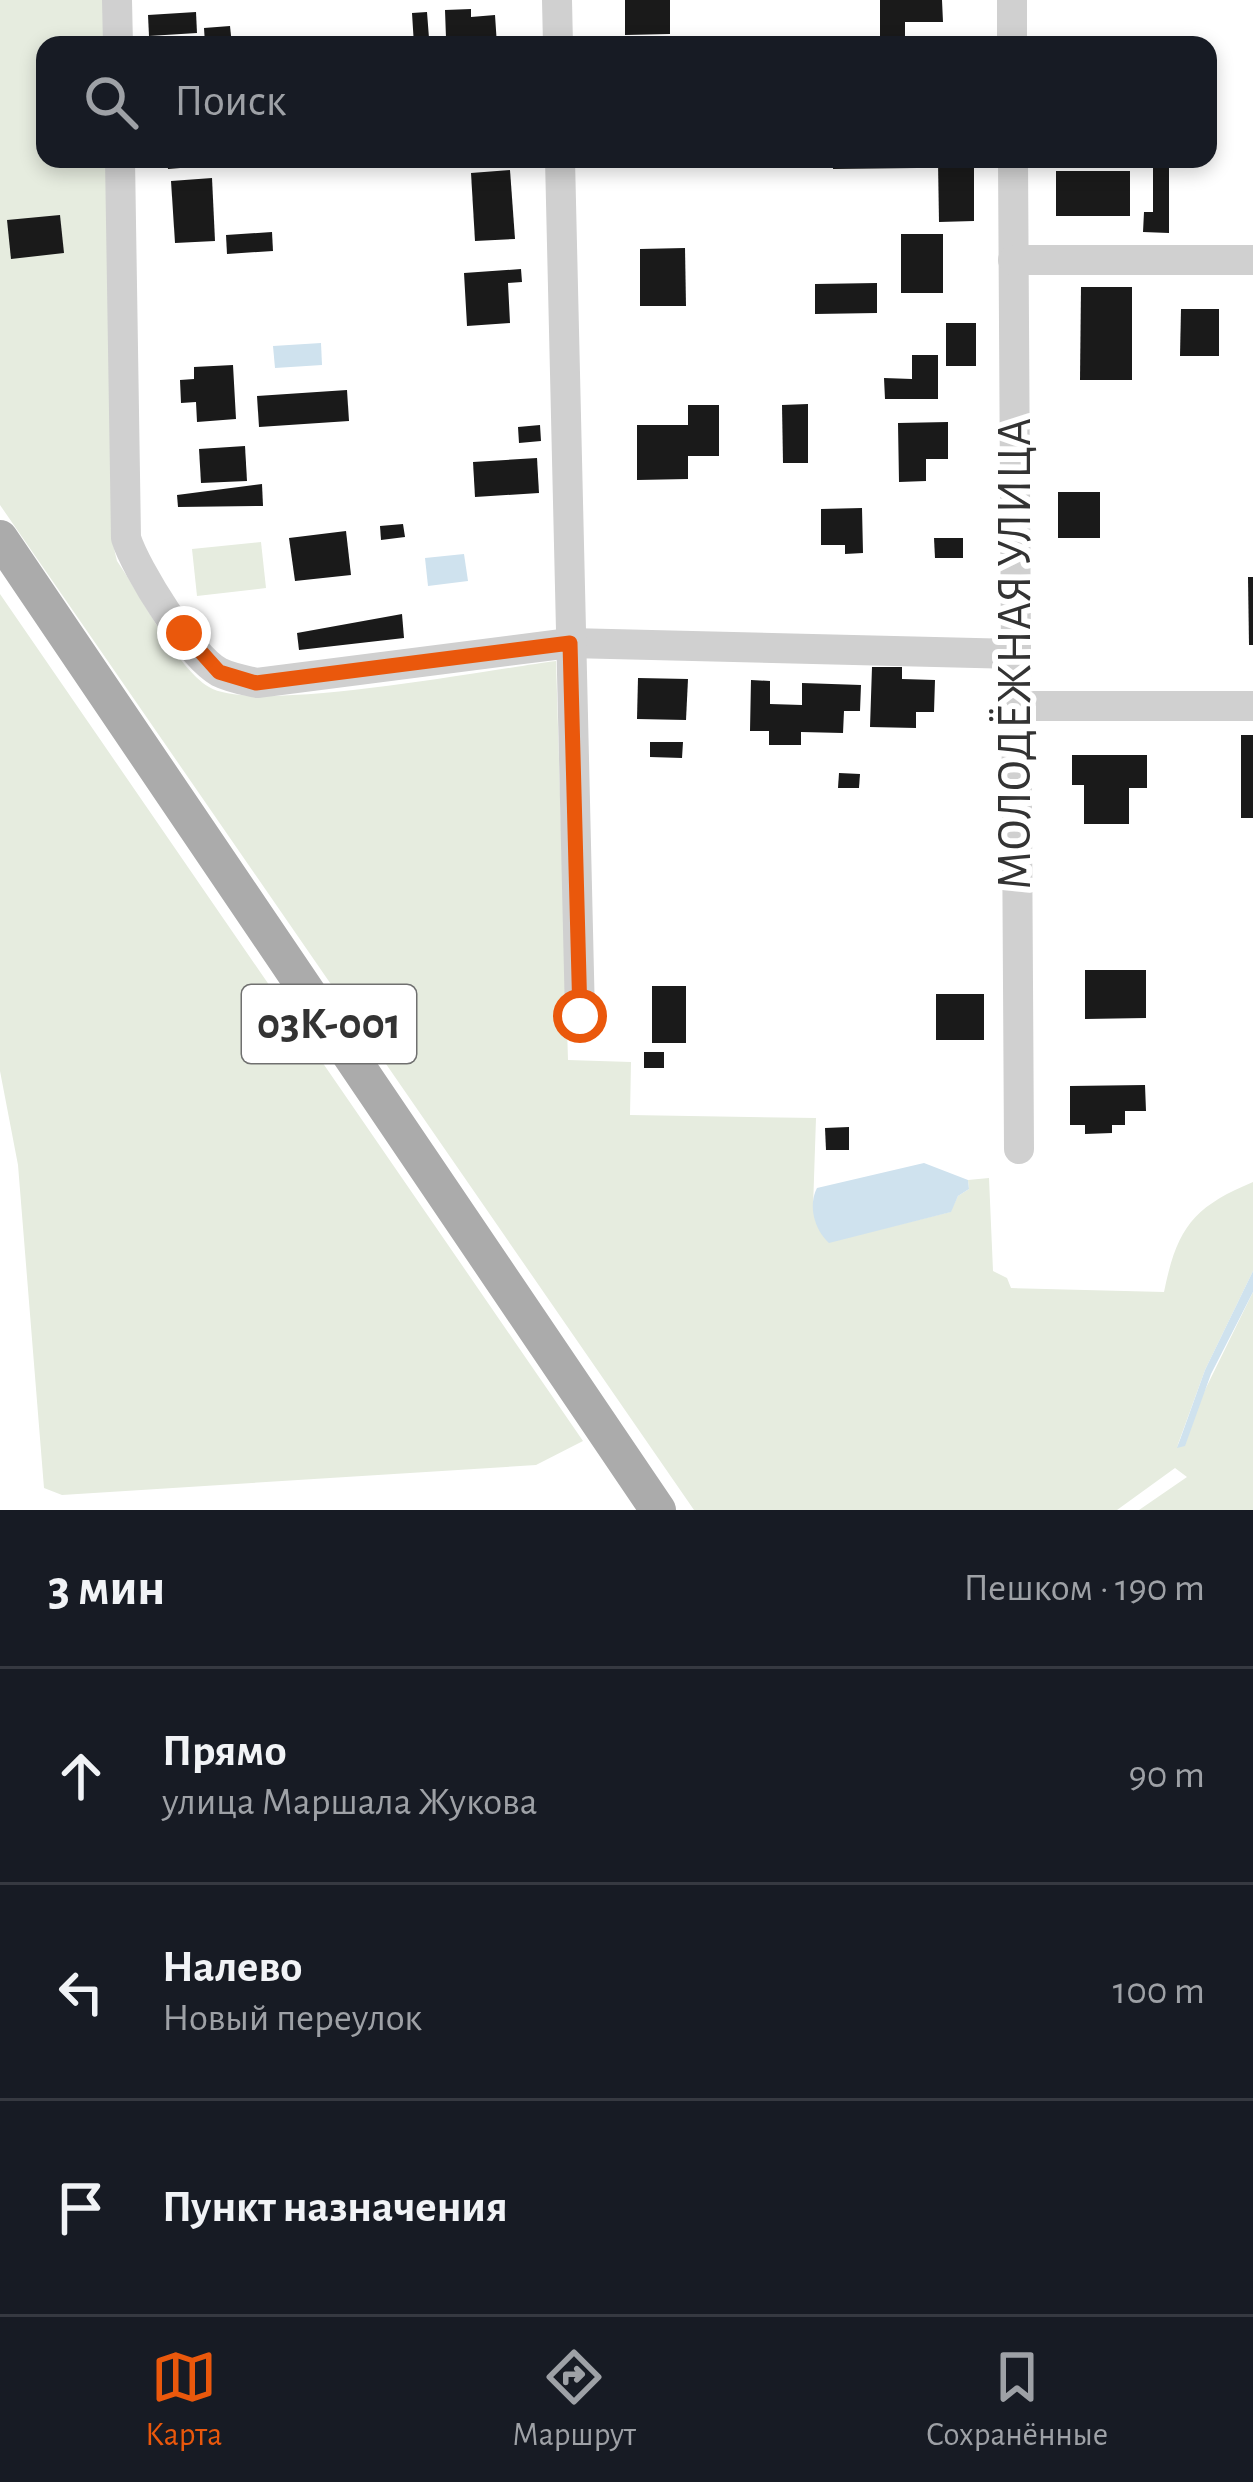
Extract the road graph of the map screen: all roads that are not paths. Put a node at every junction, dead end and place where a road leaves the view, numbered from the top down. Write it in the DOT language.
graph roads {
  1 [pos="117,0"];
  2 [pos="557,0"];
  3 [pos="1012,0"];
  4 [pos="118,36"];
  5 [pos="558,36"];
  6 [pos="1012,36"];
  7 [pos="120,168"];
  8 [pos="560,168"];
  9 [pos="1013,168"];
  10 [pos="1013,260"];
  11 [pos="1253,260"];
  12 [pos="0,538"];
  13 [pos="570,643"];
  14 [pos="1016,654"];
  15 [pos="1016,706"];
  16 [pos="1253,706"];
  17 [pos="580,1016"];
  18 [pos="1019,1149"];
  19 [pos="658,1510"];
  1 -- 4 [label="street"];
  2 -- 5 [label="street"];
  3 -- 6 [label="street"];
  7 -- 13 [label="street"];
  8 -- 13 [label="street"];
  9 -- 10 [label="street, МОЛОДЁЖНАЯ УЛИЦА"];
  10 -- 11 [label="street"];
  10 -- 14 [label="street, МОЛОДЁЖНАЯ УЛИЦА"];
  12 -- 19 [label="main road, 03К-001"];
  13 -- 14 [label="street"];
  13 -- 17 [label="street"];
  14 -- 15 [label="street, МОЛОДЁЖНАЯ УЛИЦА"];
  15 -- 16 [label="street"];
  15 -- 18 [label="street, МОЛОДЁЖНАЯ УЛИЦА"];
}
